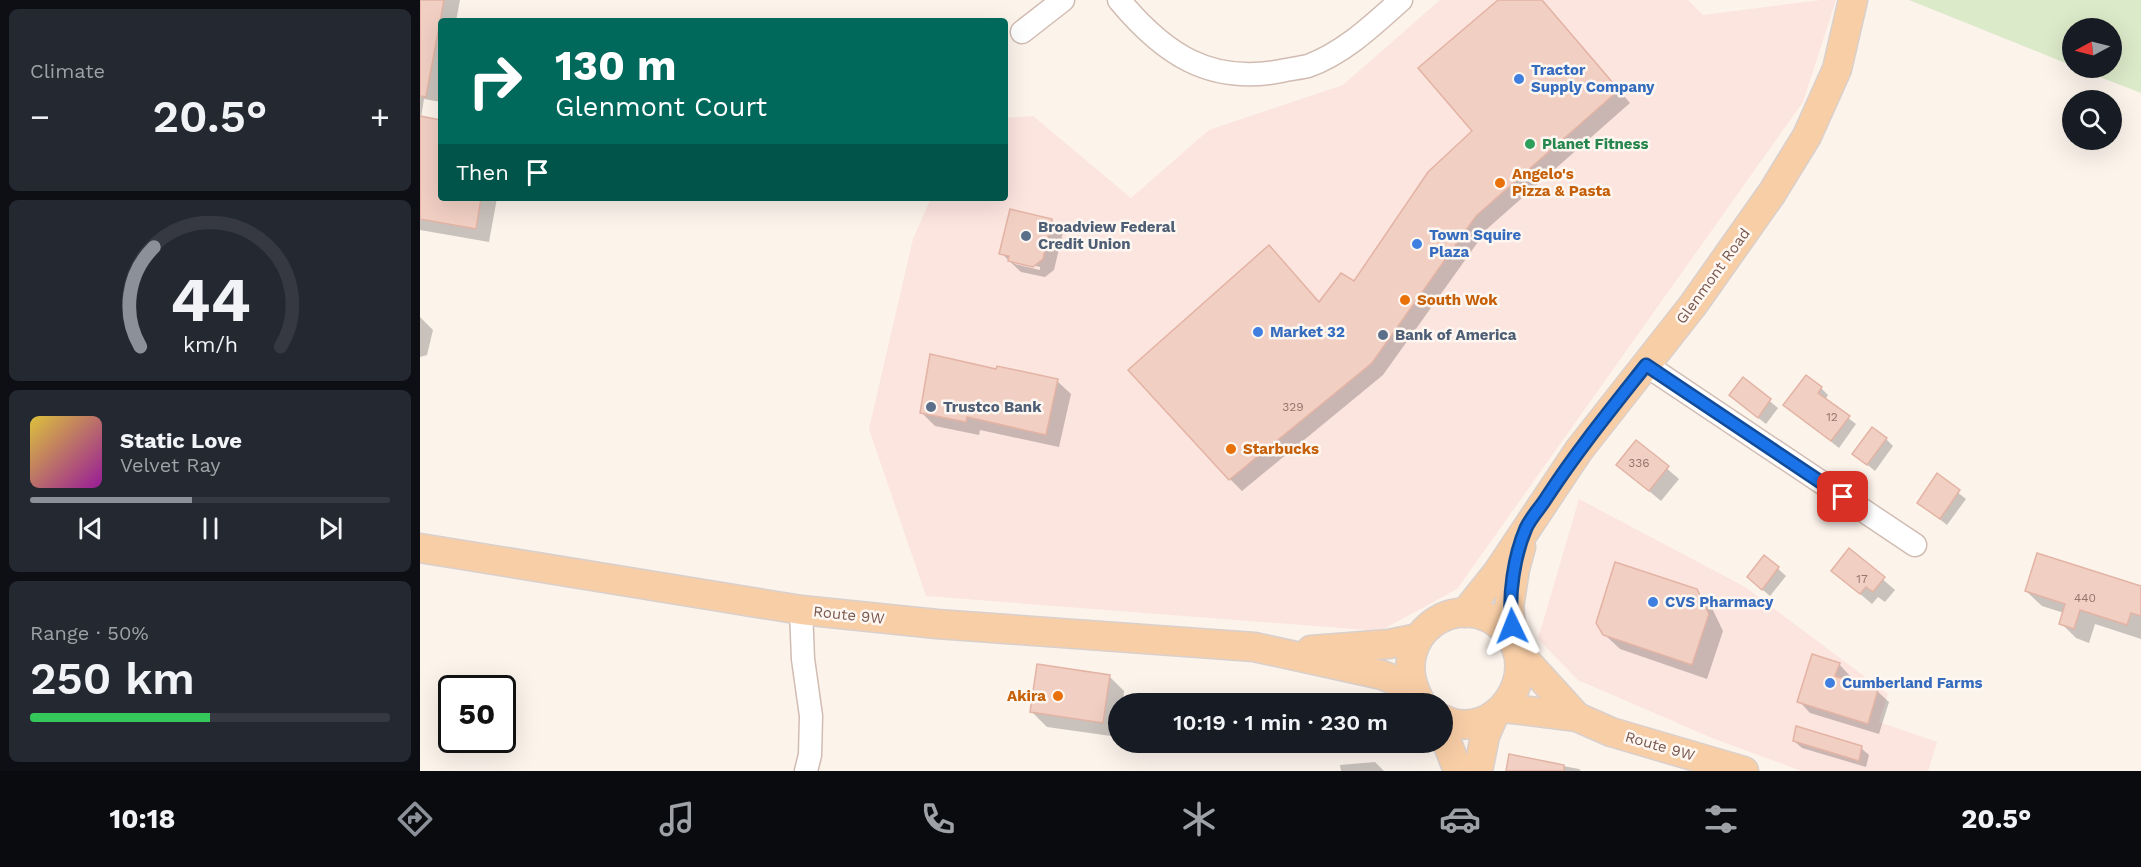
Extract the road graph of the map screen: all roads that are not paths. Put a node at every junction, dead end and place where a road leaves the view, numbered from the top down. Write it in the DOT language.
graph roads {
  1 [pos="1063,0"];
  2 [pos="1119,0"];
  3 [pos="1401,0"];
  4 [pos="1853,0"];
  5 [pos="1022,32"];
  6 [pos="1646,365"];
  7 [pos="1527,526"];
  8 [pos="1915,545"];
  9 [pos="420,548"];
  10 [pos="801,610"];
  11 [pos="1465,613"];
  12 [pos="1418,638"];
  13 [pos="1515,647"];
  14 [pos="1282,652"];
  15 [pos="1414,693"];
  16 [pos="1416,693"];
  17 [pos="1499,711"];
  18 [pos="1577,717"];
  19 [pos="1453,722"];
  20 [pos="1451,753"];
  21 [pos="806,771"];
  22 [pos="1458,771"];
  23 [pos="1478,771"];
  24 [pos="1744,771"];
  1 -- 5 [label="street"];
  2 -- 3 [label="street"];
  4 -- 6 [label="main road, Glenmont Road"];
  6 -- 7 [label="main road, Glenmont Road"];
  6 -- 8 [label="street"];
  7 -- 11 [label="main road, Glenmont Road"];
  7 -- 13 [label="main road, Glenmont Road"];
  9 -- 10 [label="main road, Route 9W"];
  10 -- 14 [label="main road, Route 9W"];
  10 -- 21 [label="street"];
  11 -- 12 [label="main road"];
  11 -- 13 [label="main road, Route 9W"];
  12 -- 14 [label="main road, Route 9W"];
  12 -- 16 [label="main road"];
  13 -- 17 [label="main road, Glenmont Road"];
  13 -- 18 [label="main road, Route 9W"];
  14 -- 15 [label="main road, Route 9W"];
  17 -- 18 [label="main road, Route 9W"];
  17 -- 19 [label="main road"];
  17 -- 23 [label="main road, Glenmont Road"];
  18 -- 24 [label="main road, Route 9W"];
  20 -- 22 [label="main road"];
}
